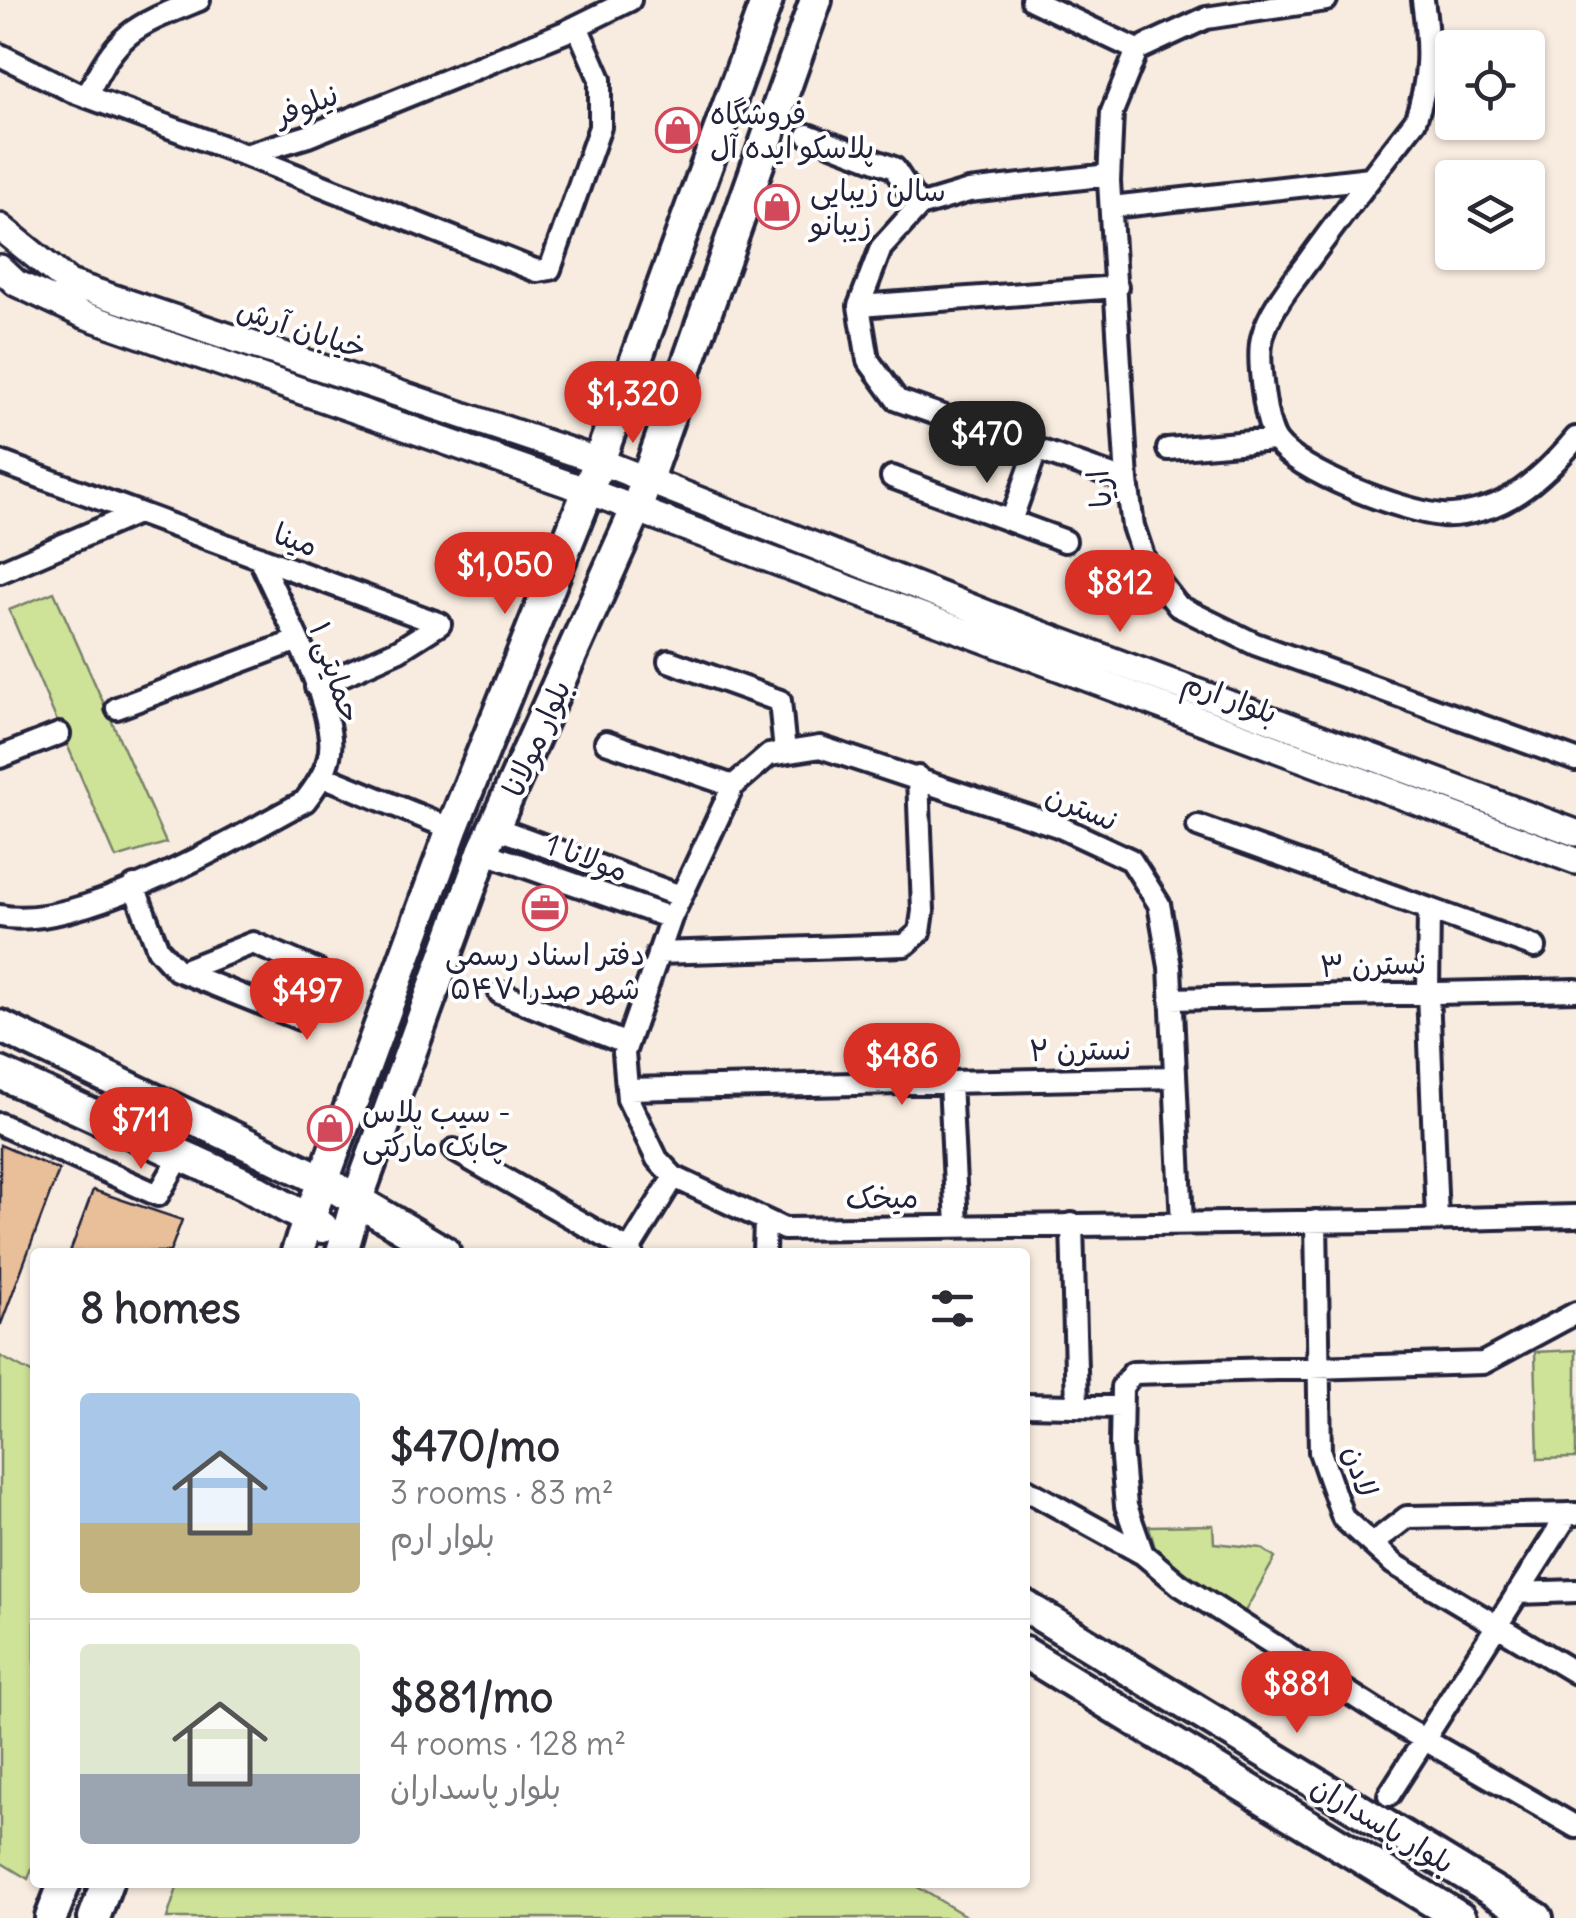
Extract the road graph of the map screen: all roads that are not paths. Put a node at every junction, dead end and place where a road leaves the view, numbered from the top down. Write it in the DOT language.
graph roads {
  1 [pos="199,0"];
  2 [pos="630,0"];
  3 [pos="767,0"];
  4 [pos="816,0"];
  5 [pos="1032,0"];
  6 [pos="1423,0"];
  7 [pos="1313,1"];
  8 [pos="577,26"];
  9 [pos="1137,50"];
  10 [pos="0,55"];
  11 [pos="87,96"];
  12 [pos="808,135"];
  13 [pos="245,156"];
  14 [pos="1110,175"];
  15 [pos="1370,178"];
  16 [pos="919,206"];
  17 [pos="1112,207"];
  18 [pos="0,228"];
  19 [pos="0,268"];
  20 [pos="1117,288"];
  21 [pos="859,306"];
  22 [pos="328,384"];
  23 [pos="1576,438"];
  24 [pos="1274,440"];
  25 [pos="1168,450"];
  26 [pos="1036,451"];
  27 [pos="598,461"];
  28 [pos="0,462"];
  29 [pos="892,477"];
  30 [pos="1126,482"];
  31 [pos="588,491"];
  32 [pos="641,496"];
  33 [pos="137,513"];
  34 [pos="1011,521"];
  35 [pos="1065,541"];
  36 [pos="259,557"];
  37 [pos="0,572"];
  38 [pos="296,642"];
  39 [pos="669,661"];
  40 [pos="316,687"];
  41 [pos="117,708"];
  42 [pos="58,734"];
  43 [pos="606,742"];
  44 [pos="777,754"];
  45 [pos="0,757"];
  46 [pos="1576,760"];
  47 [pos="324,776"];
  48 [pos="918,777"];
  49 [pos="733,786"];
  50 [pos="1198,826"];
  51 [pos="452,829"];
  52 [pos="1576,833"];
  53 [pos="490,840"];
  54 [pos="1576,860"];
  55 [pos="137,885"];
  56 [pos="680,896"];
  57 [pos="1429,909"];
  58 [pos="0,916"];
  59 [pos="670,918"];
  60 [pos="1536,947"];
  61 [pos="658,952"];
  62 [pos="182,971"];
  63 [pos="1576,990"];
  64 [pos="1428,992"];
  65 [pos="500,993"];
  66 [pos="1172,999"];
  67 [pos="0,1026"];
  68 [pos="627,1044"];
  69 [pos="0,1073"];
  70 [pos="1175,1076"];
  71 [pos="950,1082"];
  72 [pos="627,1089"];
  73 [pos="0,1124"];
  74 [pos="454,1150"];
  75 [pos="180,1157"];
  76 [pos="674,1177"];
  77 [pos="324,1180"];
  78 [pos="357,1200"];
  79 [pos="1576,1216"];
  80 [pos="308,1218"];
  81 [pos="1438,1219"];
  82 [pos="766,1221"];
  83 [pos="1316,1221"];
  84 [pos="1182,1223"];
  85 [pos="1072,1224"];
  86 [pos="957,1226"];
  87 [pos="298,1248"];
  88 [pos="349,1248"];
  89 [pos="350,1248"];
  90 [pos="437,1248"];
  91 [pos="623,1248"];
  92 [pos="632,1248"];
  93 [pos="764,1248"];
  94 [pos="1576,1312"];
  95 [pos="1319,1367"];
  96 [pos="1030,1405"];
  97 [pos="1077,1406"];
  98 [pos="1122,1408"];
  99 [pos="1030,1492"];
  100 [pos="1572,1514"];
  101 [pos="1372,1544"];
  102 [pos="1144,1554"];
  103 [pos="1576,1591"];
  104 [pos="1517,1593"];
  105 [pos="1030,1609"];
  106 [pos="1496,1626"];
  107 [pos="1065,1630"];
  108 [pos="1034,1659"];
  109 [pos="1576,1673"];
  110 [pos="1426,1740"];
  111 [pos="1390,1795"];
  112 [pos="1576,1827"];
  113 [pos="63,1888"];
  114 [pos="105,1888"];
  115 [pos="52,1918"];
  116 [pos="94,1918"];
  117 [pos="1460,1918"];
  118 [pos="1537,1918"];
  1 -- 11 [label="street"];
  2 -- 8 [label="street, نیلوفر"];
  3 -- 27 [label="main road, بلوار مولانا"];
  4 -- 32 [label="main road, بلوار مولانا"];
  5 -- 9 [label="street"];
  6 -- 15 [label="street"];
  7 -- 9 [label="street"];
  8 -- 13 [label="street, نیلوفر"];
  8 -- 13 [label="street"];
  9 -- 14 [label="street, اریا"];
  10 -- 11 [label="street, نیلوفر"];
  11 -- 13 [label="street, نیلوفر"];
  12 -- 16 [label="street"];
  14 -- 16 [label="street"];
  14 -- 17 [label="street, اریا"];
  15 -- 17 [label="street"];
  15 -- 24 [label="street"];
  16 -- 21 [label="street"];
  17 -- 20 [label="street, اریا"];
  18 -- 22 [label="street, خیابان آرش"];
  19 -- 22 [label="street, خیابان آرش"];
  20 -- 21 [label="street"];
  20 -- 30 [label="street, اریا"];
  21 -- 26 [label="street"];
  22 -- 27 [label="street, خیابان آرش"];
  22 -- 31 [label="street, خیابان آرش"];
  23 -- 24 [label="street"];
  24 -- 25 [label="street"];
  26 -- 30 [label="street"];
  26 -- 34 [label="street"];
  27 -- 31 [label="main road, بلوار مولانا"];
  27 -- 32 [label="street, خیابان آرش"];
  28 -- 33 [label="street, مینا"];
  29 -- 34 [label="street"];
  30 -- 46 [label="street, اریا"];
  31 -- 32 [label="street, خیابان آرش"];
  31 -- 51 [label="main road, بلوار مولانا"];
  32 -- 52 [label="street, بلوار ارم"];
  32 -- 53 [label="main road, بلوار مولانا"];
  32 -- 54 [label="street, بلوار ارم"];
  33 -- 36 [label="street, مینا"];
  33 -- 37 [label="street"];
  34 -- 35 [label="street"];
  36 -- 38 [label="street, حمایتی ۱"];
  36 -- 40 [label="street, مینا"];
  38 -- 40 [label="street, حمایتی ۱"];
  38 -- 41 [label="street"];
  39 -- 44 [label="street"];
  40 -- 47 [label="street, حمایتی ۱"];
  42 -- 45 [label="street"];
  43 -- 49 [label="street"];
  44 -- 48 [label="street, نسترن"];
  44 -- 49 [label="street, میخک"];
  47 -- 51 [label="street"];
  47 -- 55 [label="street"];
  48 -- 61 [label="street"];
  48 -- 66 [label="street, نسترن"];
  49 -- 56 [label="street, میخک"];
  50 -- 57 [label="street"];
  51 -- 77 [label="main road, بلوار مولانا"];
  53 -- 56 [label="street, مولانا 1"];
  53 -- 59 [label="street, مولانا 1"];
  53 -- 78 [label="main road, بلوار مولانا"];
  55 -- 58 [label="street"];
  55 -- 62 [label="street"];
  56 -- 59 [label="street, میخک"];
  57 -- 60 [label="street"];
  57 -- 64 [label="street"];
  59 -- 61 [label="street, میخک"];
  61 -- 68 [label="street, میخک"];
  62 -- 62 [label="street"];
  63 -- 64 [label="street, نسترن ۳"];
  64 -- 66 [label="street, نسترن ۳"];
  64 -- 81 [label="street"];
  65 -- 68 [label="street"];
  66 -- 70 [label="street, نسترن"];
  67 -- 77 [label="main road"];
  68 -- 72 [label="street, میخک"];
  69 -- 75 [label="main road"];
  70 -- 71 [label="street, نسترن ۲"];
  70 -- 84 [label="street, نسترن"];
  71 -- 72 [label="street, نسترن ۲"];
  71 -- 86 [label="street"];
  72 -- 76 [label="street, میخک"];
  73 -- 75 [label="street"];
  74 -- 91 [label="street"];
  75 -- 80 [label="main road"];
  76 -- 82 [label="street, میخک"];
  76 -- 92 [label="street"];
  77 -- 78 [label="main road"];
  77 -- 80 [label="main road, بلوار مولانا"];
  78 -- 89 [label="main road, بلوار مولانا"];
  78 -- 90 [label="main road"];
  79 -- 81 [label="street, میخک"];
  80 -- 87 [label="main road, بلوار مولانا"];
  80 -- 88 [label="main road"];
  81 -- 83 [label="street, میخک"];
  82 -- 86 [label="street, میخک"];
  82 -- 93 [label="street"];
  83 -- 84 [label="street, میخک"];
  83 -- 95 [label="street, لادن"];
  84 -- 85 [label="street, میخک"];
  85 -- 86 [label="street, میخک"];
  85 -- 97 [label="street"];
  94 -- 95 [label="street"];
  95 -- 98 [label="street"];
  95 -- 101 [label="street, لادن"];
  96 -- 97 [label="street"];
  97 -- 98 [label="street"];
  98 -- 102 [label="street"];
  99 -- 102 [label="street"];
  100 -- 101 [label="street"];
  100 -- 104 [label="street"];
  101 -- 106 [label="street, لادن"];
  102 -- 110 [label="street"];
  103 -- 104 [label="street"];
  104 -- 106 [label="street"];
  105 -- 107 [label="main road, بلوار پاسداران"];
  106 -- 109 [label="street, لادن"];
  106 -- 110 [label="street"];
  107 -- 108 [label="main road"];
  107 -- 118 [label="main road, بلوار پاسداران"];
  108 -- 117 [label="main road, بلوار پاسداران"];
  110 -- 111 [label="street"];
  110 -- 112 [label="street"];
  113 -- 115 [label="main road"];
  114 -- 116 [label="main road"];
}
